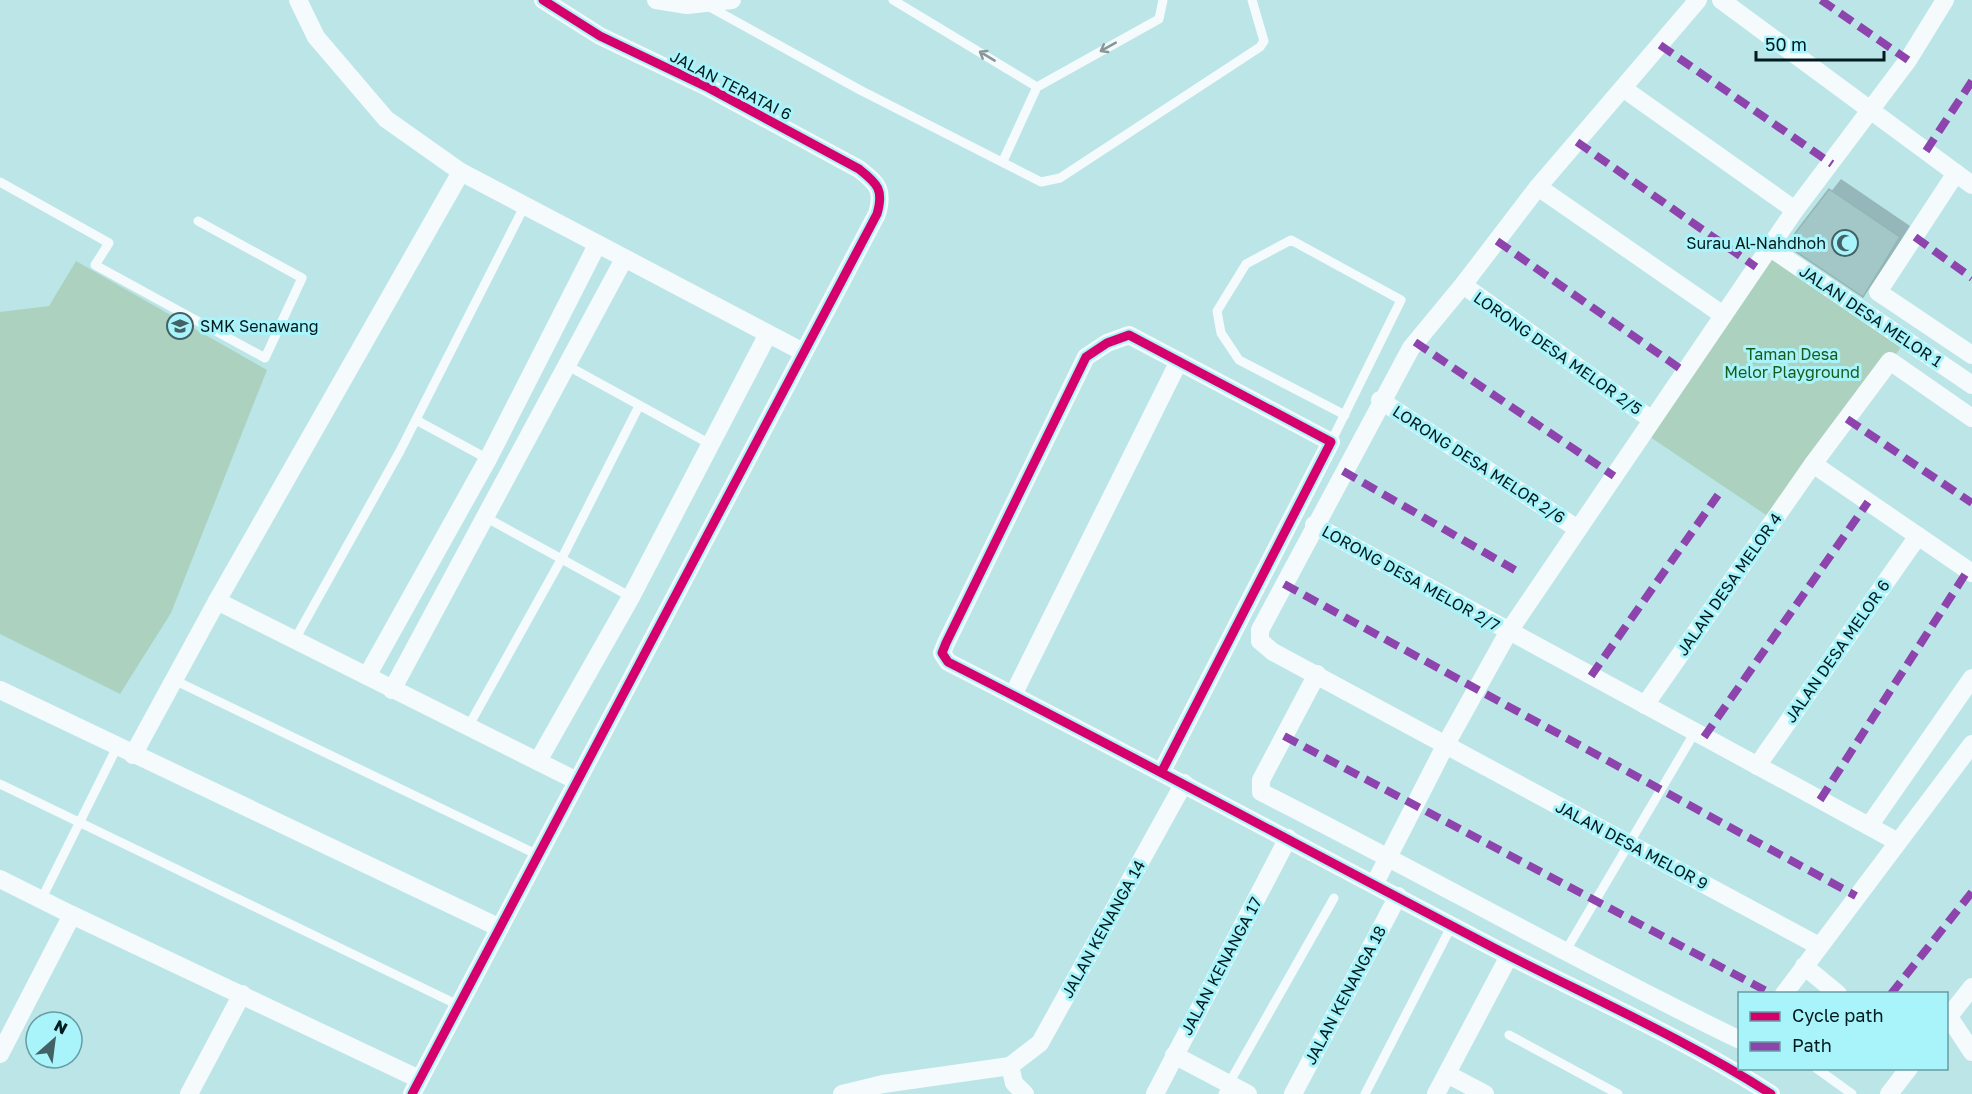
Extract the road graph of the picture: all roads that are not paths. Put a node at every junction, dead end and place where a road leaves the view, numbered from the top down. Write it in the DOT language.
graph roads {
  1 [pos="298,0"];
  2 [pos="543,0"];
  3 [pos="656,0"];
  4 [pos="732,0"];
  5 [pos="893,0"];
  6 [pos="1163,0"];
  7 [pos="1252,0"];
  8 [pos="1698,0"];
  9 [pos="1721,0"];
  10 [pos="1942,1"];
  11 [pos="704,3"];
  12 [pos="1037,87"];
  13 [pos="1624,89"];
  14 [pos="1872,111"];
  15 [pos="1002,161"];
  16 [pos="461,172"];
  17 [pos="1956,173"];
  18 [pos="1972,185"];
  19 [pos="2,187"];
  20 [pos="1538,187"];
  21 [pos="525,205"];
  22 [pos="1795,210"];
  23 [pos="198,221"];
  24 [pos="597,244"];
  25 [pos="1770,247"];
  26 [pos="624,259"];
  27 [pos="1463,285"];
  28 [pos="1723,315"];
  29 [pos="768,334"];
  30 [pos="803,352"];
  31 [pos="1972,355"];
  32 [pos="1179,361"];
  33 [pos="568,366"];
  34 [pos="1972,385"];
  35 [pos="1380,400"];
  36 [pos="639,406"];
  37 [pos="1345,415"];
  38 [pos="1972,418"];
  39 [pos="416,420"];
  40 [pos="1652,420"];
  41 [pos="1331,442"];
  42 [pos="710,444"];
  43 [pos="488,459"];
  44 [pos="1813,464"];
  45 [pos="485,517"];
  46 [pos="1314,525"];
  47 [pos="1578,529"];
  48 [pos="1918,536"];
  49 [pos="562,558"];
  50 [pos="1972,573"];
  51 [pos="631,597"];
  52 [pos="217,601"];
  53 [pos="1509,631"];
  54 [pos="294,641"];
  55 [pos="1317,674"];
  56 [pos="367,676"];
  57 [pos="1972,678"];
  58 [pos="174,680"];
  59 [pos="0,690"];
  60 [pos="392,690"];
  61 [pos="1013,695"];
  62 [pos="1645,705"];
  63 [pos="468,727"];
  64 [pos="1695,732"];
  65 [pos="1446,744"];
  66 [pos="1972,744"];
  67 [pos="117,747"];
  68 [pos="133,755"];
  69 [pos="538,762"];
  70 [pos="1757,766"];
  71 [pos="1162,771"];
  72 [pos="577,781"];
  73 [pos="1184,783"];
  74 [pos="0,784"];
  75 [pos="80,822"];
  76 [pos="1869,826"];
  77 [pos="1288,838"];
  78 [pos="1898,842"];
  79 [pos="1629,843"];
  80 [pos="538,855"];
  81 [pos="1389,856"];
  82 [pos="0,879"];
  83 [pos="1375,883"];
  84 [pos="1398,896"];
  85 [pos="42,898"];
  86 [pos="1335,898"];
  87 [pos="72,915"];
  88 [pos="1452,925"];
  89 [pos="498,927"];
  90 [pos="1819,946"];
  91 [pos="1564,952"];
  92 [pos="1509,956"];
  93 [pos="1804,966"];
  94 [pos="1972,987"];
  95 [pos="1785,992"];
  96 [pos="1837,992"];
  97 [pos="242,994"];
  98 [pos="458,1005"];
  99 [pos="1948,1018"];
  100 [pos="1509,1035"];
  101 [pos="1738,1039"];
  102 [pos="1972,1052"];
  103 [pos="0,1054"];
  104 [pos="1174,1055"];
  105 [pos="1734,1060"];
  106 [pos="1011,1066"];
  107 [pos="1745,1070"];
  108 [pos="1819,1070"];
  109 [pos="1907,1070"];
  110 [pos="1447,1074"];
  111 [pos="415,1086"];
  112 [pos="1226,1089"];
  113 [pos="189,1094"];
  114 [pos="842,1094"];
  115 [pos="1025,1094"];
  116 [pos="1155,1094"];
  117 [pos="1248,1094"];
  118 [pos="1293,1094"];
  119 [pos="1365,1094"];
  120 [pos="1436,1094"];
  121 [pos="1485,1094"];
  122 [pos="1618,1094"];
  123 [pos="1771,1094"];
  124 [pos="1852,1094"];
  125 [pos="1889,1094"];
  1 -- 16 [label="street"];
  2 -- 30 [label="street, JALAN TERATAI 6"];
  3 -- 11 [label="street"];
  4 -- 11 [label="street"];
  12 -- 5 [label="lane, one-way"];
  6 -- 12 [label="lane, one-way"];
  7 -- 15 [label="lane"];
  8 -- 13 [label="street"];
  9 -- 14 [label="street"];
  10 -- 14 [label="street"];
  11 -- 15 [label="lane"];
  12 -- 15 [label="lane"];
  13 -- 20 [label="street"];
  13 -- 22 [label="street"];
  14 -- 17 [label="street"];
  14 -- 22 [label="street"];
  16 -- 21 [label="street"];
  16 -- 52 [label="street"];
  17 -- 18 [label="street"];
  17 -- 31 [label="street"];
  19 -- 23 [label="lane"];
  20 -- 27 [label="street"];
  20 -- 28 [label="street"];
  21 -- 24 [label="street"];
  21 -- 39 [label="lane"];
  22 -- 25 [label="street"];
  24 -- 26 [label="street"];
  24 -- 43 [label="street"];
  25 -- 28 [label="street"];
  25 -- 34 [label="street, JALAN DESA MELOR 1"];
  26 -- 29 [label="street"];
  26 -- 33 [label="street"];
  27 -- 35 [label="street"];
  27 -- 40 [label="street, LORONG DESA MELOR 2/5"];
  28 -- 40 [label="street"];
  29 -- 30 [label="street"];
  29 -- 42 [label="street"];
  30 -- 72 [label="street"];
  32 -- 41 [label="street"];
  32 -- 61 [label="street"];
  32 -- 61 [label="street"];
  33 -- 36 [label="lane"];
  33 -- 45 [label="street"];
  35 -- 46 [label="street"];
  35 -- 47 [label="street, LORONG DESA MELOR 2/6"];
  36 -- 42 [label="lane"];
  36 -- 49 [label="lane"];
  37 -- 37 [label="lane"];
  37 -- 41 [label="lane"];
  38 -- 44 [label="street, JALAN DESA MELOR 4"];
  39 -- 43 [label="lane"];
  39 -- 54 [label="lane"];
  40 -- 47 [label="street"];
  41 -- 71 [label="street"];
  42 -- 51 [label="street"];
  43 -- 56 [label="street"];
  44 -- 48 [label="street"];
  44 -- 62 [label="street, JALAN DESA MELOR 4"];
  45 -- 49 [label="lane"];
  45 -- 60 [label="street"];
  46 -- 53 [label="street, LORONG DESA MELOR 2/7"];
  46 -- 55 [label="street, JALAN DESA MELOR 9"];
  47 -- 53 [label="street"];
  48 -- 50 [label="street"];
  48 -- 70 [label="street, JALAN DESA MELOR 6"];
  49 -- 51 [label="lane"];
  49 -- 63 [label="lane"];
  51 -- 69 [label="street"];
  52 -- 54 [label="street"];
  52 -- 58 [label="street"];
  53 -- 62 [label="street, LORONG DESA MELOR 2/7"];
  53 -- 65 [label="street"];
  54 -- 56 [label="street"];
  55 -- 65 [label="street, JALAN DESA MELOR 9"];
  55 -- 81 [label="street"];
  56 -- 60 [label="street"];
  57 -- 76 [label="street"];
  58 -- 68 [label="street"];
  58 -- 80 [label="lane"];
  59 -- 67 [label="street"];
  60 -- 63 [label="street"];
  61 -- 71 [label="street"];
  62 -- 64 [label="street, LORONG DESA MELOR 2/7"];
  63 -- 69 [label="street"];
  64 -- 70 [label="street, LORONG DESA MELOR 2/7"];
  64 -- 79 [label="lane"];
  65 -- 79 [label="street, JALAN DESA MELOR 9"];
  65 -- 81 [label="street"];
  66 -- 78 [label="street"];
  67 -- 68 [label="street"];
  67 -- 75 [label="lane"];
  68 -- 89 [label="street"];
  69 -- 72 [label="street"];
  70 -- 76 [label="street, LORONG DESA MELOR 2/7"];
  71 -- 73 [label="street"];
  72 -- 80 [label="street"];
  73 -- 77 [label="street"];
  73 -- 106 [label="street, JALAN KENANGA 14"];
  74 -- 75 [label="lane"];
  75 -- 85 [label="lane"];
  75 -- 98 [label="lane"];
  76 -- 78 [label="street, LORONG DESA MELOR 2/7"];
  77 -- 83 [label="street"];
  77 -- 104 [label="street, JALAN KENANGA 17"];
  78 -- 90 [label="street"];
  79 -- 90 [label="street, JALAN DESA MELOR 9"];
  79 -- 91 [label="lane"];
  80 -- 89 [label="street"];
  81 -- 83 [label="street"];
  81 -- 91 [label="street"];
  82 -- 85 [label="street"];
  83 -- 84 [label="street"];
  84 -- 88 [label="street"];
  84 -- 118 [label="street, JALAN KENANGA 18"];
  85 -- 87 [label="street"];
  86 -- 112 [label="lane"];
  87 -- 97 [label="street"];
  87 -- 103 [label="street"];
  88 -- 92 [label="street"];
  88 -- 119 [label="lane"];
  89 -- 98 [label="street"];
  90 -- 93 [label="street"];
  91 -- 101 [label="street"];
  92 -- 105 [label="street"];
  92 -- 110 [label="street"];
  93 -- 95 [label="street"];
  93 -- 96 [label="street"];
  94 -- 99 [label="street"];
  97 -- 111 [label="street"];
  97 -- 113 [label="street"];
  98 -- 111 [label="street"];
  99 -- 102 [label="street"];
  100 -- 122 [label="lane"];
  104 -- 112 [label="street"];
  104 -- 116 [label="street, JALAN KENANGA 17"];
  106 -- 114 [label="street"];
  106 -- 115 [label="street"];
  107 -- 123 [label="street"];
  108 -- 124 [label="lane"];
  109 -- 125 [label="street"];
  110 -- 120 [label="street"];
  110 -- 121 [label="street"];
  112 -- 117 [label="street"];
}
